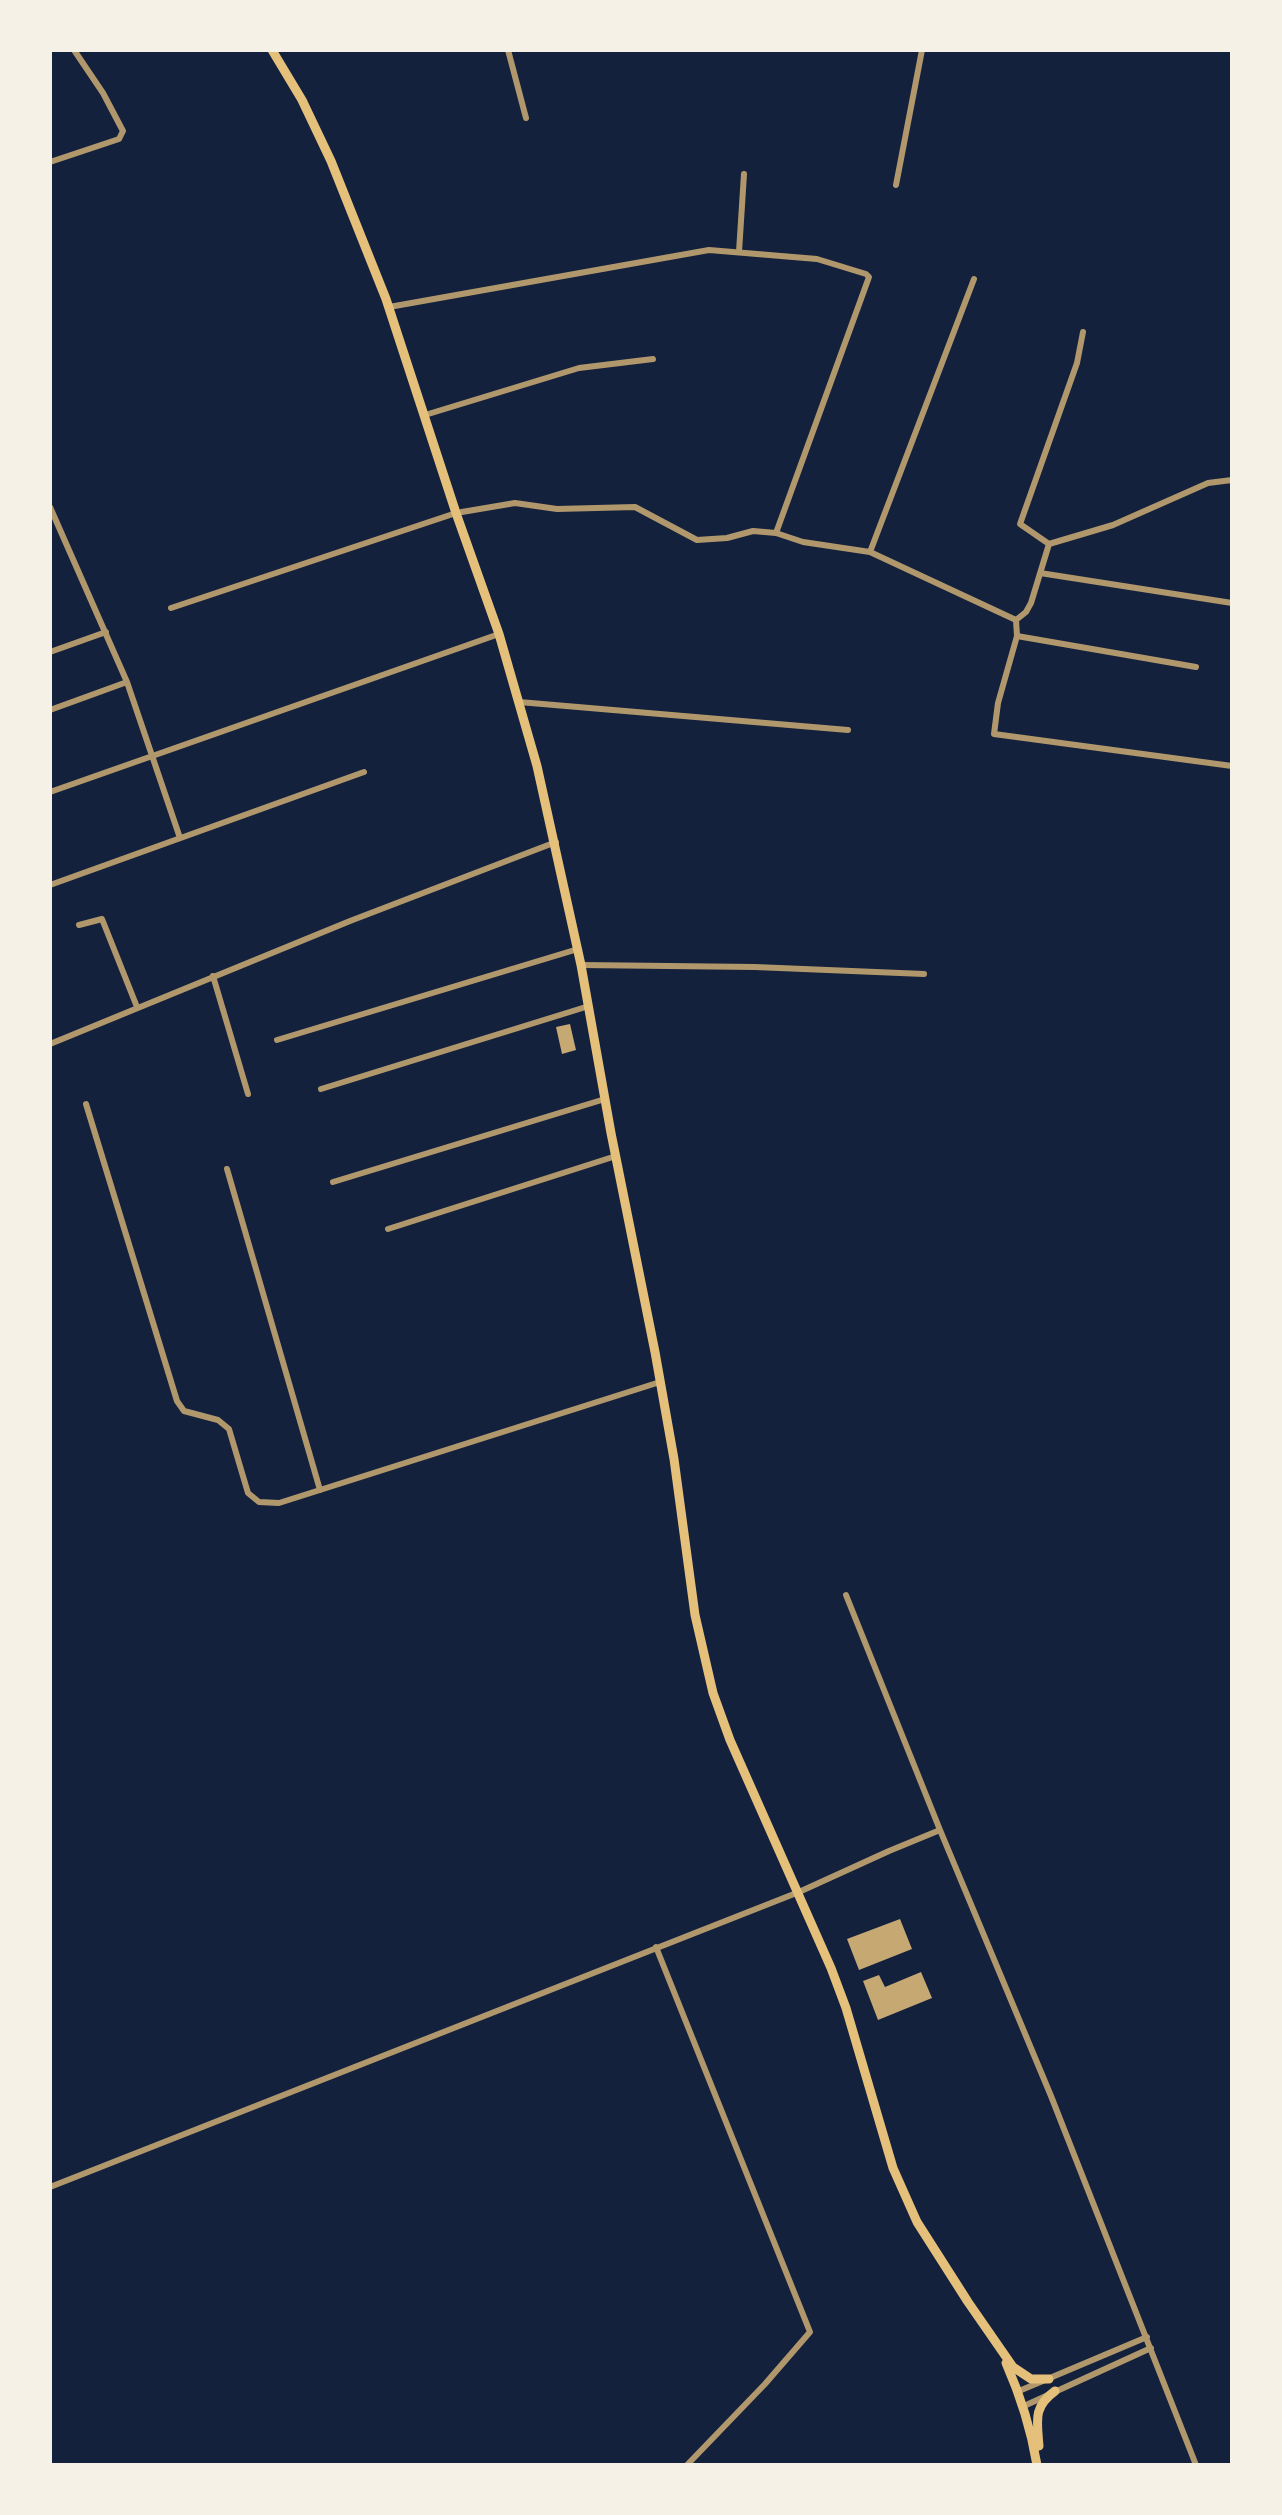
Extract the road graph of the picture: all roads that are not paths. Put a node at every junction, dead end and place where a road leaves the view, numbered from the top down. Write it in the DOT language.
graph roads {
  1 [pos="74,50"];
  2 [pos="272,50"];
  3 [pos="508,50"];
  4 [pos="922,50"];
  5 [pos="526,118"];
  6 [pos="50,162"];
  7 [pos="744,174"];
  8 [pos="896,185"];
  9 [pos="739,252"];
  10 [pos="974,279"];
  11 [pos="389,307"];
  12 [pos="1083,332"];
  13 [pos="653,359"];
  14 [pos="425,415"];
  15 [pos="1232,480"];
  16 [pos="50,507"];
  17 [pos="456,513"];
  18 [pos="776,533"];
  19 [pos="1049,544"];
  20 [pos="870,552"];
  21 [pos="1040,573"];
  22 [pos="1232,603"];
  23 [pos="171,608"];
  24 [pos="1016,620"];
  25 [pos="106,632"];
  26 [pos="499,634"];
  27 [pos="1017,636"];
  28 [pos="50,652"];
  29 [pos="1196,667"];
  30 [pos="127,682"];
  31 [pos="519,702"];
  32 [pos="50,710"];
  33 [pos="848,730"];
  34 [pos="153,756"];
  35 [pos="1232,766"];
  36 [pos="364,772"];
  37 [pos="50,792"];
  38 [pos="180,838"];
  39 [pos="556,842"];
  40 [pos="50,885"];
  41 [pos="79,925"];
  42 [pos="578,949"];
  43 [pos="581,965"];
  44 [pos="924,974"];
  45 [pos="213,976"];
  46 [pos="589,1006"];
  47 [pos="137,1007"];
  48 [pos="277,1040"];
  49 [pos="50,1044"];
  50 [pos="321,1089"];
  51 [pos="248,1094"];
  52 [pos="605,1099"];
  53 [pos="86,1104"];
  54 [pos="616,1156"];
  55 [pos="227,1169"];
  56 [pos="333,1182"];
  57 [pos="388,1229"];
  58 [pos="660,1382"];
  59 [pos="320,1490"];
  60 [pos="846,1595"];
  61 [pos="940,1830"];
  62 [pos="799,1892"];
  63 [pos="656,1947"];
  64 [pos="50,2187"];
  65 [pos="988,2333"];
  66 [pos="1147,2337"];
  67 [pos="1151,2348"];
  68 [pos="1049,2379"];
  69 [pos="1019,2391"];
  70 [pos="1055,2391"];
  71 [pos="1024,2406"];
  72 [pos="687,2465"];
  73 [pos="1038,2465"];
  74 [pos="1196,2465"];
  1 -- 6 [label="street"];
  2 -- 11 [label="main road"];
  3 -- 5 [label="street"];
  4 -- 8 [label="street"];
  7 -- 9 [label="street"];
  9 -- 11 [label="street"];
  9 -- 18 [label="street"];
  10 -- 20 [label="street"];
  11 -- 14 [label="main road"];
  12 -- 19 [label="street"];
  13 -- 14 [label="street"];
  14 -- 17 [label="main road"];
  15 -- 19 [label="street"];
  16 -- 25 [label="street"];
  17 -- 18 [label="street"];
  17 -- 23 [label="street"];
  17 -- 26 [label="main road"];
  18 -- 20 [label="street"];
  19 -- 21 [label="street"];
  20 -- 24 [label="street"];
  21 -- 22 [label="street"];
  21 -- 24 [label="street"];
  24 -- 27 [label="street"];
  25 -- 28 [label="street"];
  25 -- 30 [label="street"];
  26 -- 31 [label="main road"];
  26 -- 34 [label="street"];
  27 -- 29 [label="street"];
  27 -- 35 [label="street"];
  30 -- 32 [label="street"];
  30 -- 34 [label="street"];
  31 -- 33 [label="street"];
  31 -- 39 [label="main road"];
  34 -- 37 [label="street"];
  34 -- 38 [label="street"];
  36 -- 38 [label="street"];
  38 -- 40 [label="street"];
  39 -- 42 [label="main road"];
  39 -- 45 [label="street"];
  41 -- 47 [label="street"];
  42 -- 43 [label="main road"];
  42 -- 48 [label="street"];
  43 -- 44 [label="street"];
  43 -- 46 [label="main road"];
  45 -- 47 [label="street"];
  45 -- 51 [label="street"];
  46 -- 50 [label="street"];
  46 -- 52 [label="main road"];
  47 -- 49 [label="street"];
  52 -- 54 [label="main road"];
  52 -- 56 [label="street"];
  53 -- 59 [label="street"];
  54 -- 57 [label="street"];
  54 -- 58 [label="main road"];
  55 -- 59 [label="street"];
  58 -- 59 [label="street"];
  58 -- 62 [label="main road"];
  60 -- 61 [label="street"];
  61 -- 62 [label="street"];
  61 -- 66 [label="street"];
  62 -- 63 [label="street"];
  62 -- 65 [label="main road"];
  63 -- 64 [label="street"];
  63 -- 72 [label="street"];
  65 -- 68 [label="main road"];
  65 -- 69 [label="main road"];
  66 -- 67 [label="street"];
  66 -- 68 [label="street"];
  67 -- 70 [label="street"];
  67 -- 74 [label="street"];
  68 -- 69 [label="street"];
  69 -- 71 [label="main road"];
  70 -- 71 [label="street"];
  70 -- 73 [label="main road"];
  71 -- 73 [label="main road"];
}
